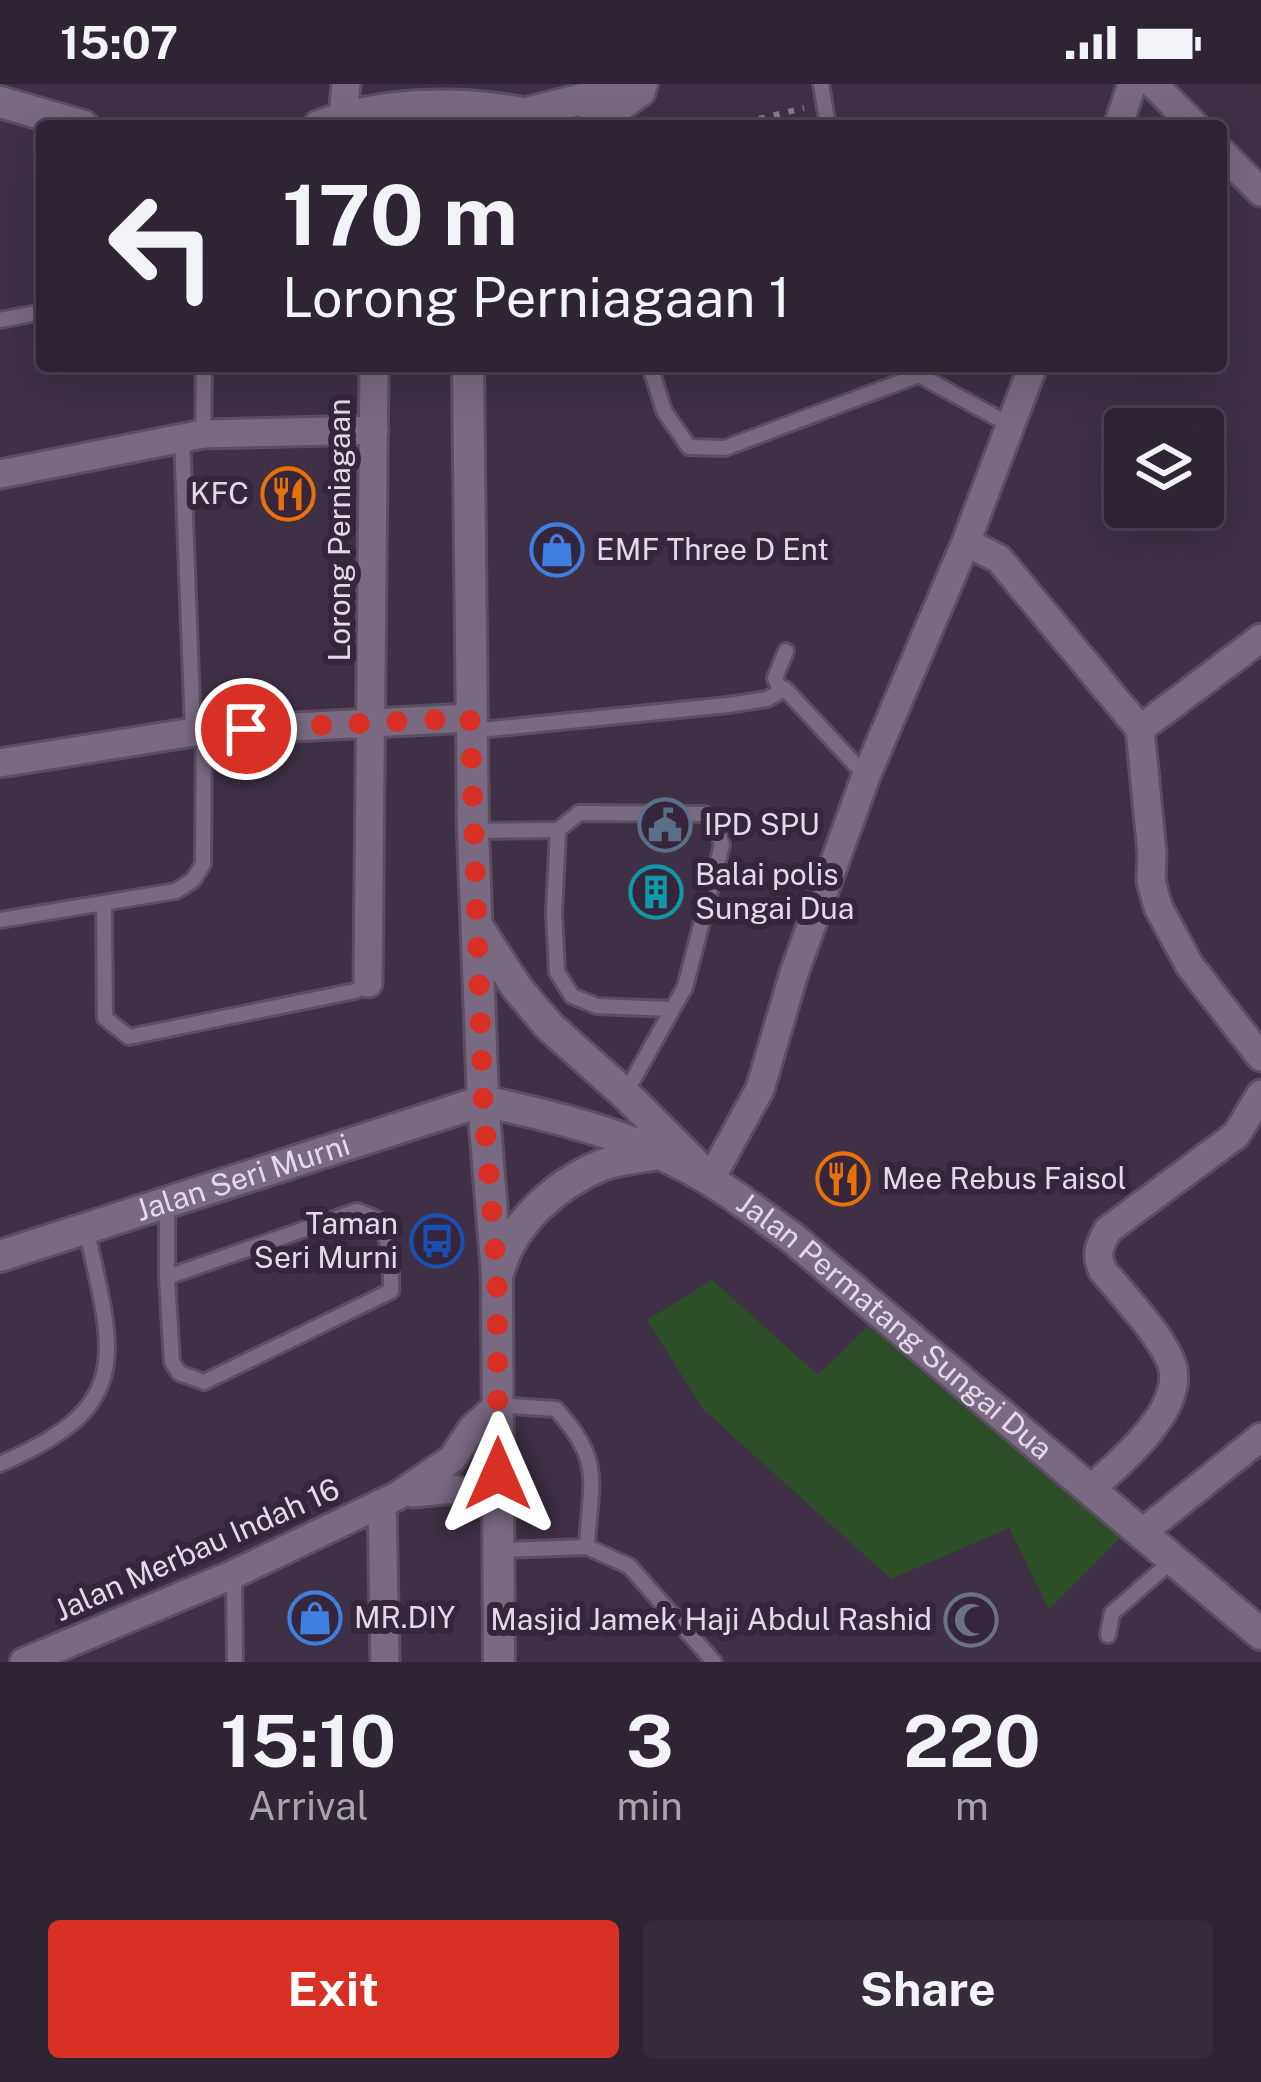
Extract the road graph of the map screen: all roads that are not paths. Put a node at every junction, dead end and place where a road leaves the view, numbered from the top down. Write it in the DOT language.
graph roads {
  1 [pos="346,84"];
  2 [pos="646,84"];
  3 [pos="820,84"];
  4 [pos="1132,84"];
  5 [pos="1154,84"];
  6 [pos="0,102"];
  7 [pos="475,118"];
  8 [pos="62,120"];
  9 [pos="331,120"];
  10 [pos="379,120"];
  11 [pos="600,120"];
  12 [pos="827,120"];
  13 [pos="1120,120"];
  14 [pos="1189,120"];
  15 [pos="1227,158"];
  16 [pos="1261,192"];
  17 [pos="36,313"];
  18 [pos="0,320"];
  19 [pos="203,372"];
  20 [pos="374,372"];
  21 [pos="468,372"];
  22 [pos="652,372"];
  23 [pos="912,372"];
  24 [pos="920,372"];
  25 [pos="1031,372"];
  26 [pos="1010,425"];
  27 [pos="374,430"];
  28 [pos="193,436"];
  29 [pos="0,475"];
  30 [pos="966,542"];
  31 [pos="1261,638"];
  32 [pos="786,651"];
  33 [pos="780,689"];
  34 [pos="373,721"];
  35 [pos="470,725"];
  36 [pos="1140,729"];
  37 [pos="199,732"];
  38 [pos="0,763"];
  39 [pos="866,776"];
  40 [pos="558,830"];
  41 [pos="473,831"];
  42 [pos="104,904"];
  43 [pos="0,920"];
  44 [pos="477,926"];
  45 [pos="368,982"];
  46 [pos="671,1009"];
  47 [pos="1261,1057"];
  48 [pos="626,1094"];
  49 [pos="1261,1094"];
  50 [pos="483,1101"];
  51 [pos="658,1154"];
  52 [pos="710,1180"];
  53 [pos="167,1203"];
  54 [pos="86,1228"];
  55 [pos="0,1256"];
  56 [pos="497,1275"];
  57 [pos="167,1276"];
  58 [pos="498,1405"];
  59 [pos="1261,1437"];
  60 [pos="0,1464"];
  61 [pos="1092,1488"];
  62 [pos="389,1500"];
  63 [pos="498,1508"];
  64 [pos="1143,1532"];
  65 [pos="586,1547"];
  66 [pos="498,1550"];
  67 [pos="1174,1559"];
  68 [pos="234,1574"];
  69 [pos="1261,1634"];
  70 [pos="1108,1635"];
  71 [pos="24,1662"];
  72 [pos="235,1662"];
  73 [pos="385,1662"];
  74 [pos="499,1662"];
  75 [pos="715,1662"];
  1 -- 9 [label="street"];
  2 -- 7 [label="main road"];
  2 -- 11 [label="main road"];
  3 -- 12 [label="lane"];
  4 -- 13 [label="street"];
  5 -- 14 [label="street"];
  6 -- 8 [label="main road"];
  7 -- 10 [label="main road"];
  15 -- 16 [label="street"];
  17 -- 18 [label="lane"];
  19 -- 28 [label="lane"];
  20 -- 27 [label="street, Lorong Perniagaan"];
  21 -- 35 [label="main road"];
  22 -- 23 [label="lane"];
  24 -- 26 [label="lane"];
  25 -- 26 [label="street"];
  26 -- 30 [label="street"];
  27 -- 28 [label="street"];
  27 -- 34 [label="street, Lorong Perniagaan"];
  28 -- 29 [label="street"];
  28 -- 37 [label="lane"];
  30 -- 36 [label="street"];
  30 -- 39 [label="street"];
  31 -- 36 [label="street"];
  32 -- 33 [label="lane"];
  33 -- 35 [label="lane"];
  33 -- 39 [label="lane"];
  34 -- 35 [label="street"];
  34 -- 37 [label="street"];
  34 -- 45 [label="street, Lorong Perniagaan"];
  35 -- 41 [label="main road"];
  36 -- 47 [label="street"];
  37 -- 38 [label="street"];
  37 -- 42 [label="lane"];
  39 -- 52 [label="street"];
  40 -- 41 [label="lane"];
  40 -- 46 [label="lane"];
  40 -- 46 [label="lane"];
  41 -- 44 [label="main road"];
  42 -- 43 [label="lane"];
  42 -- 45 [label="lane"];
  44 -- 48 [label="main road"];
  44 -- 50 [label="main road"];
  46 -- 48 [label="lane"];
  48 -- 52 [label="main road"];
  49 -- 61 [label="street"];
  50 -- 51 [label="main road, Jalan Permatang Sungai Dua"];
  50 -- 53 [label="main road, Jalan Seri Murni"];
  50 -- 56 [label="main road"];
  51 -- 52 [label="main road, Jalan Permatang Sungai Dua"];
  51 -- 56 [label="main road"];
  52 -- 61 [label="main road, Jalan Permatang Sungai Dua"];
  53 -- 54 [label="main road, Jalan Seri Murni"];
  53 -- 57 [label="lane"];
  54 -- 55 [label="main road, Jalan Seri Murni"];
  54 -- 60 [label="lane"];
  56 -- 58 [label="main road"];
  57 -- 57 [label="lane"];
  58 -- 62 [label="street, Jalan Merbau Indah 16"];
  58 -- 63 [label="main road"];
  58 -- 65 [label="lane"];
  59 -- 64 [label="street"];
  61 -- 64 [label="main road, Jalan Permatang Sungai Dua"];
  62 -- 63 [label="street, Jalan Merbau Indah 16"];
  62 -- 68 [label="street, Jalan Merbau Indah 16"];
  62 -- 73 [label="street"];
  63 -- 66 [label="main road"];
  64 -- 67 [label="main road, Jalan Permatang Sungai Dua"];
  65 -- 66 [label="lane"];
  65 -- 75 [label="lane"];
  66 -- 74 [label="main road"];
  67 -- 69 [label="main road, Jalan Permatang Sungai Dua"];
  67 -- 70 [label="lane"];
  68 -- 71 [label="street, Jalan Merbau Indah 16"];
  68 -- 72 [label="lane"];
}
